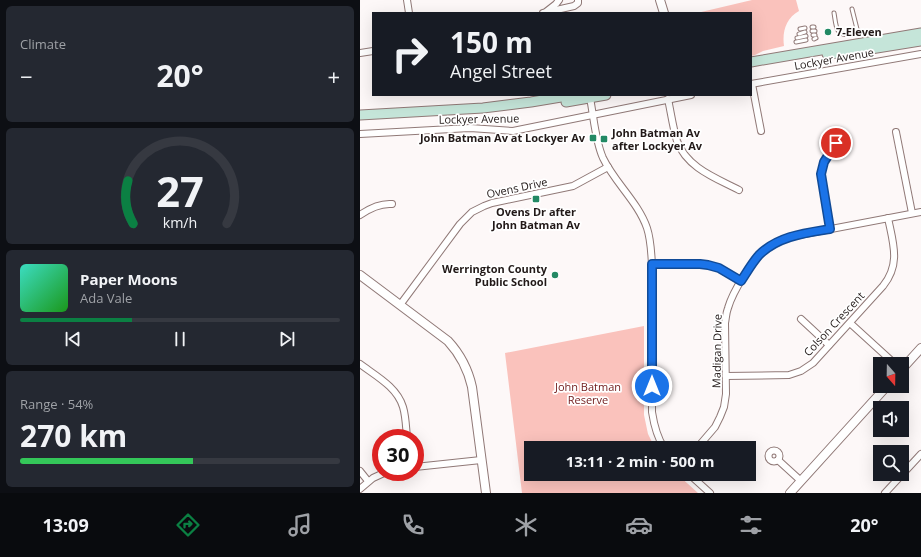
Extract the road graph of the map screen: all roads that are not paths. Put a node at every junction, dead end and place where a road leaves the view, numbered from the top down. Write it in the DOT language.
graph roads {
  1 [pos="407,0"];
  2 [pos="559,0"];
  3 [pos="578,0"];
  4 [pos="660,0"];
  5 [pos="852,9"];
  6 [pos="409,12"];
  7 [pos="545,12"];
  8 [pos="547,12"];
  9 [pos="664,12"];
  10 [pos="834,13"];
  11 [pos="804,33"];
  12 [pos="921,33"];
  13 [pos="799,34"];
  14 [pos="797,38"];
  15 [pos="876,41"];
  16 [pos="921,41"];
  17 [pos="796,42"];
  18 [pos="886,47"];
  19 [pos="869,50"];
  20 [pos="372,51"];
  21 [pos="360,53"];
  22 [pos="921,54"];
  23 [pos="752,62"];
  24 [pos="752,68"];
  25 [pos="752,84"];
  26 [pos="752,89"];
  27 [pos="569,96"];
  28 [pos="685,96"];
  29 [pos="592,97"];
  30 [pos="668,99"];
  31 [pos="483,108"];
  32 [pos="593,114"];
  33 [pos="360,115"];
  34 [pos="761,131"];
  35 [pos="896,132"];
  36 [pos="360,134"];
  37 [pos="836,143"];
  38 [pos="608,167"];
  39 [pos="739,190"];
  40 [pos="392,204"];
  41 [pos="921,212"];
  42 [pos="912,213"];
  43 [pos="360,215"];
  44 [pos="888,218"];
  45 [pos="830,229"];
  46 [pos="652,264"];
  47 [pos="360,275"];
  48 [pos="741,281"];
  49 [pos="400,305"];
  50 [pos="801,319"];
  51 [pos="850,323"];
  52 [pos="829,345"];
  53 [pos="921,348"];
  54 [pos="888,357"];
  55 [pos="909,361"];
  56 [pos="360,364"];
  57 [pos="726,376"];
  58 [pos="881,393"];
  59 [pos="407,429"];
  60 [pos="660,441"];
  61 [pos="703,441"];
  62 [pos="921,454"];
  63 [pos="482,460"];
  64 [pos="778,460"];
  65 [pos="424,467"];
  66 [pos="360,471"];
  67 [pos="372,479"];
  68 [pos="368,481"];
  69 [pos="697,481"];
  70 [pos="801,481"];
  71 [pos="360,489"];
  72 [pos="486,493"];
  73 [pos="710,493"];
  74 [pos="790,493"];
  75 [pos="885,493"];
  1 -- 6 [label="street"];
  2 -- 7 [label="street"];
  3 -- 8 [label="street"];
  4 -- 9 [label="street"];
  5 -- 10 [label="lane"];
  11 -- 13 [label="lane"];
  11 -- 14 [label="lane"];
  11 -- 17 [label="lane"];
  12 -- 15 [label="main road"];
  15 -- 18 [label="main road"];
  15 -- 19 [label="main road"];
  15 -- 23 [label="main road"];
  16 -- 18 [label="main road"];
  18 -- 19 [label="main road"];
  19 -- 24 [label="main road"];
  20 -- 21 [label="street"];
  22 -- 25 [label="street, Lockyer Avenue"];
  26 -- 34 [label="street"];
  27 -- 31 [label="main road"];
  28 -- 30 [label="street, Lockyer Avenue"];
  29 -- 31 [label="main road"];
  29 -- 32 [label="street"];
  30 -- 32 [label="street, Lockyer Avenue"];
  30 -- 39 [label="street"];
  31 -- 33 [label="main road"];
  32 -- 36 [label="street, Lockyer Avenue"];
  32 -- 38 [label="street"];
  35 -- 42 [label="street"];
  37 -- 45 [label="street"];
  38 -- 46 [label="street"];
  38 -- 49 [label="street, Ovens Drive"];
  40 -- 43 [label="street"];
  41 -- 42 [label="street, Madigan Drive"];
  42 -- 44 [label="street, Madigan Drive"];
  44 -- 45 [label="street, Madigan Drive"];
  44 -- 51 [label="street, Colson Crescent"];
  45 -- 48 [label="street, Madigan Drive"];
  46 -- 48 [label="street"];
  46 -- 60 [label="street"];
  47 -- 49 [label="street"];
  48 -- 57 [label="street, Madigan Drive"];
  49 -- 63 [label="street"];
  50 -- 52 [label="street"];
  51 -- 52 [label="street, Colson Crescent"];
  51 -- 54 [label="street"];
  52 -- 57 [label="street, Colson Crescent"];
  53 -- 55 [label="street"];
  56 -- 59 [label="street"];
  57 -- 61 [label="street, Madigan Drive"];
  58 -- 70 [label="street"];
  62 -- 75 [label="street"];
  63 -- 65 [label="street"];
  63 -- 72 [label="street"];
  64 -- 70 [label="street"];
  66 -- 68 [label="street"];
  67 -- 68 [label="street"];
  68 -- 71 [label="street"];
  69 -- 73 [label="street"];
  70 -- 74 [label="street"];
}
